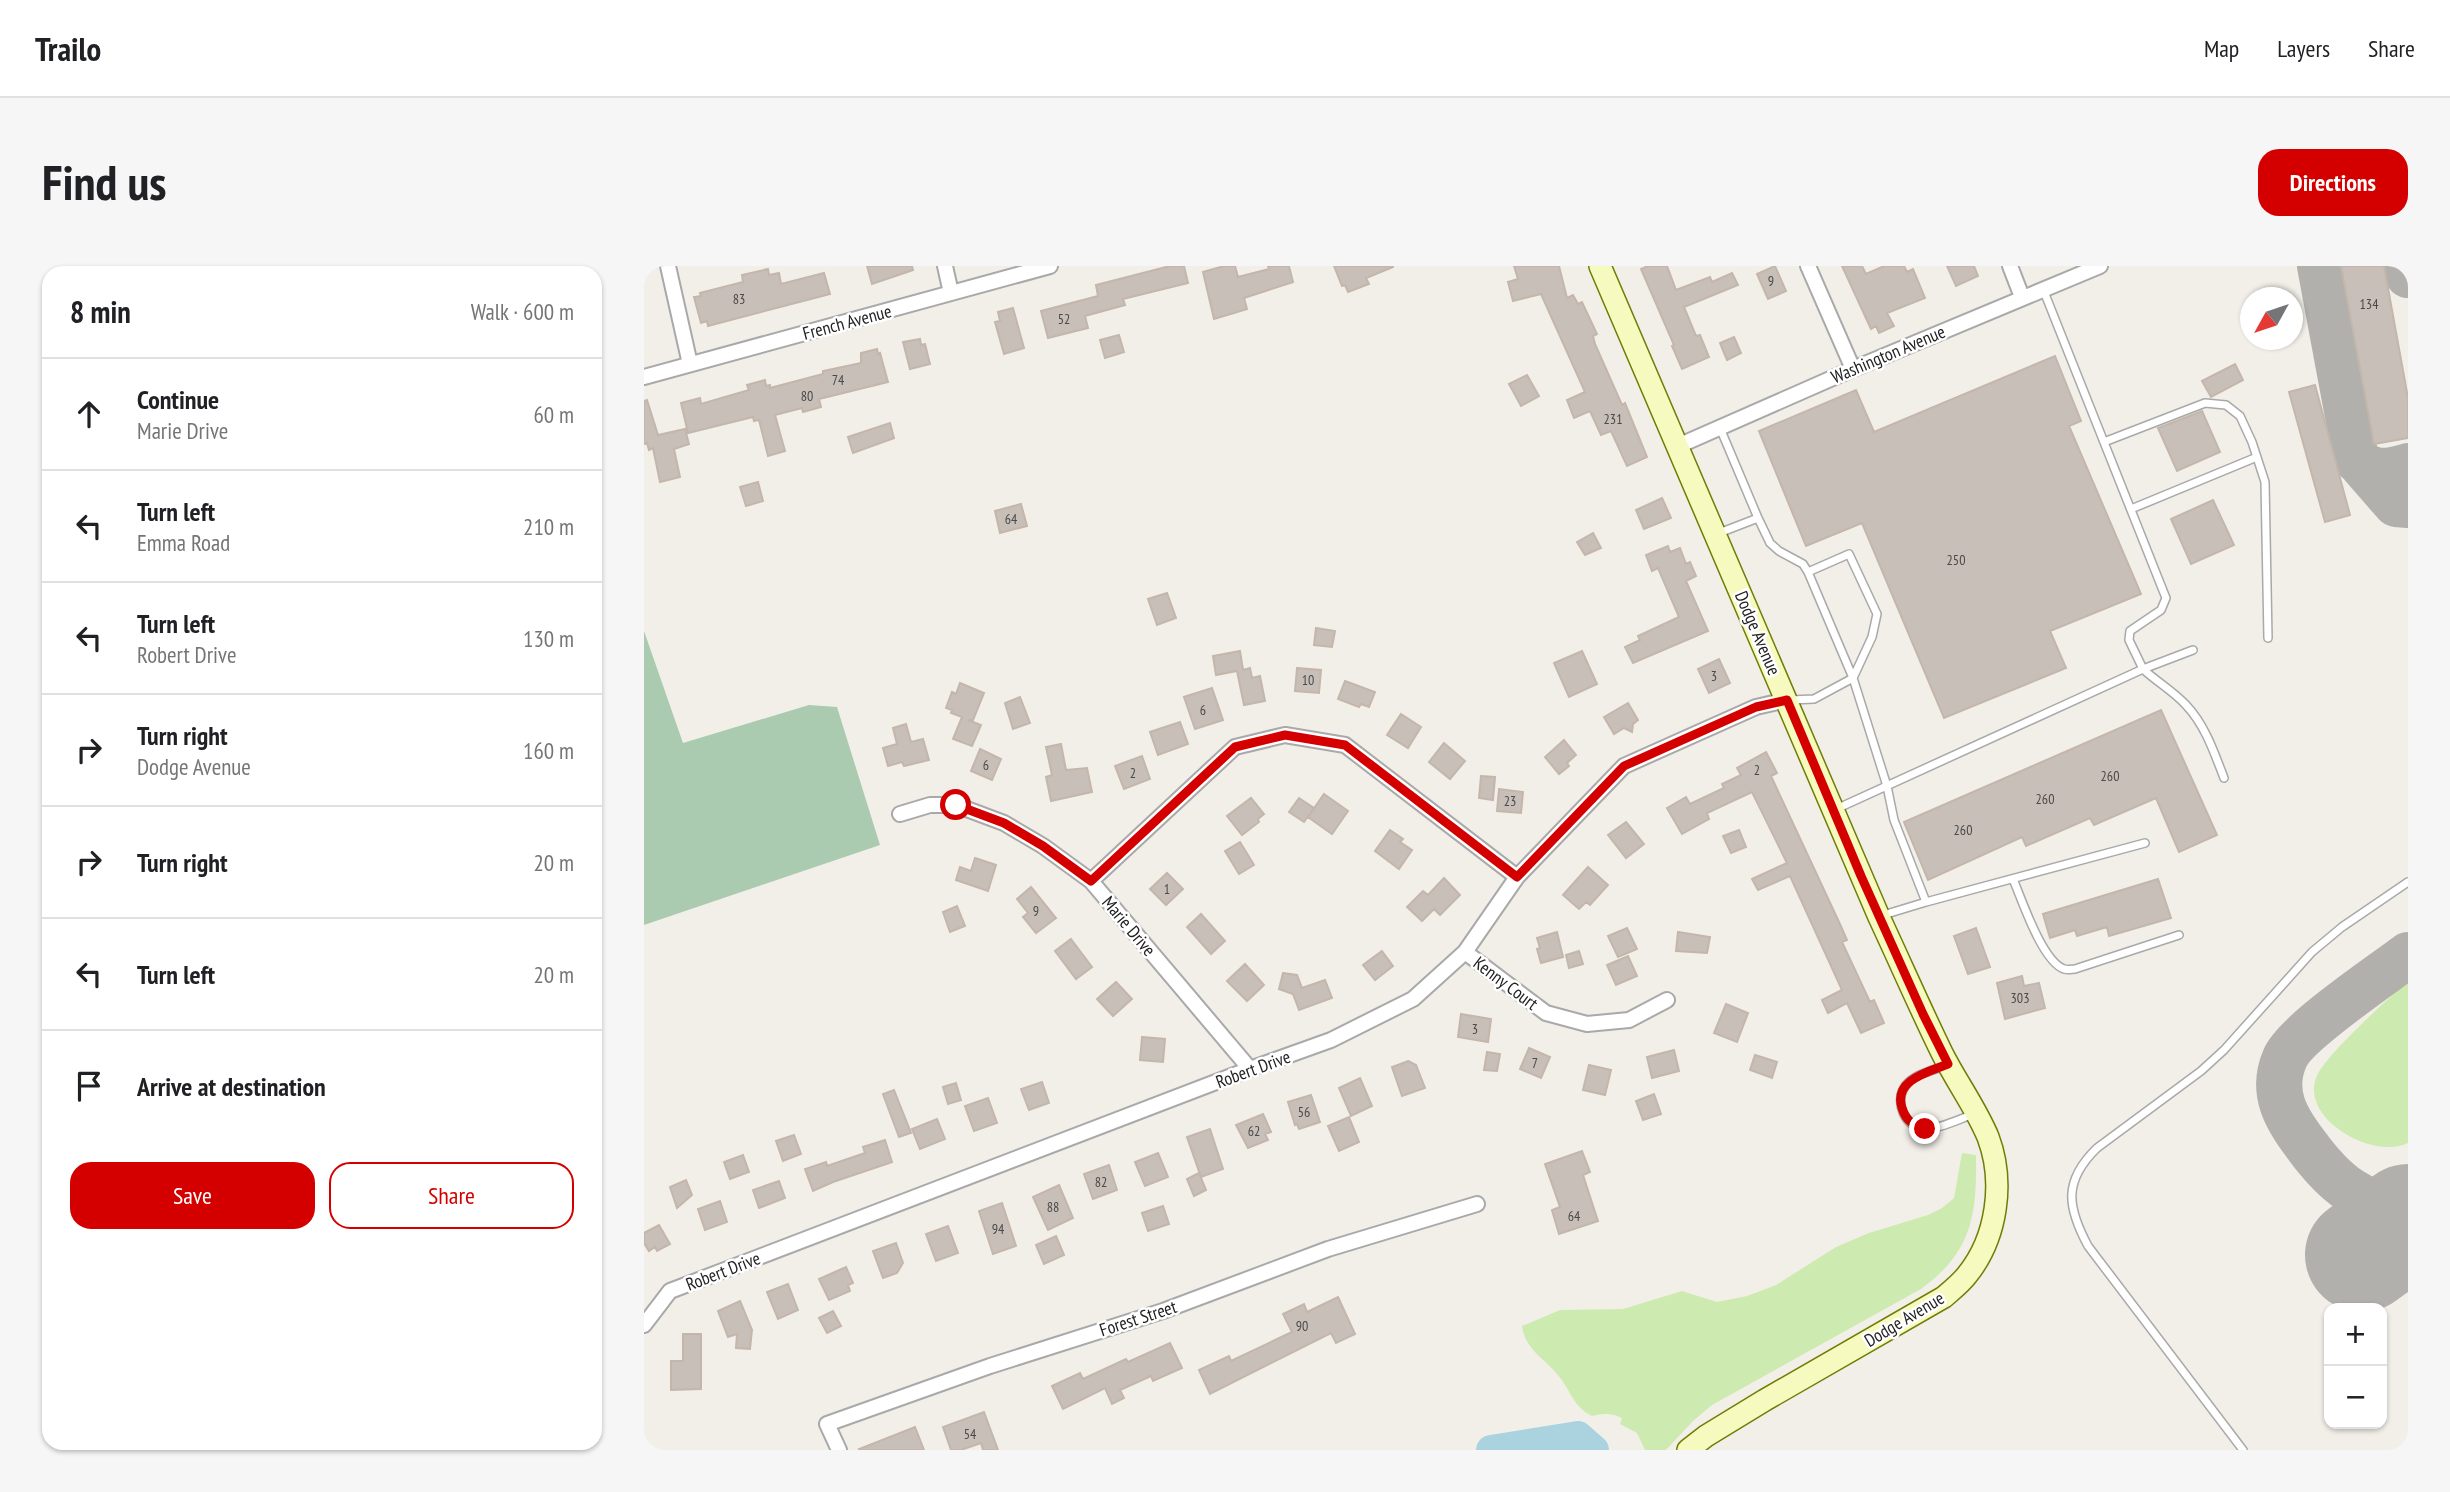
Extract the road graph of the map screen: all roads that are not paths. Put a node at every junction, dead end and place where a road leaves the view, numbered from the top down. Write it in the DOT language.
graph roads {
  1 [pos="668,266"];
  2 [pos="945,266"];
  3 [pos="1050,266"];
  4 [pos="1600,266"];
  5 [pos="1808,266"];
  6 [pos="2010,266"];
  7 [pos="2100,266"];
  8 [pos="2043,289"];
  9 [pos="951,293"];
  10 [pos="2022,297"];
  11 [pos="691,364"];
  12 [pos="1853,369"];
  13 [pos="644,377"];
  14 [pos="1720,428"];
  15 [pos="2104,442"];
  16 [pos="1678,446"];
  17 [pos="2257,457"];
  18 [pos="2131,509"];
  19 [pos="1759,518"];
  20 [pos="1716,534"];
  21 [pos="1808,572"];
  22 [pos="2268,638"];
  23 [pos="2193,650"];
  24 [pos="2143,669"];
  25 [pos="1853,678"];
  26 [pos="1787,700"];
  27 [pos="2224,778"];
  28 [pos="1886,786"];
  29 [pos="1834,811"];
  30 [pos="900,814"];
  31 [pos="2145,843"];
  32 [pos="1517,877"];
  33 [pos="2012,879"];
  34 [pos="1091,881"];
  35 [pos="2408,881"];
  36 [pos="1926,902"];
  37 [pos="1879,917"];
  38 [pos="2179,935"];
  39 [pos="1465,952"];
  40 [pos="1667,1000"];
  41 [pos="1948,1064"];
  42 [pos="1250,1069"];
  43 [pos="1976,1114"];
  44 [pos="1476,1204"];
  45 [pos="644,1325"];
  46 [pos="839,1450"];
  47 [pos="1688,1450"];
  48 [pos="2243,1450"];
  1 -- 11 [label="street"];
  2 -- 9 [label="street"];
  3 -- 9 [label="street, French Avenue"];
  4 -- 16 [label="main road, Dodge Avenue"];
  5 -- 12 [label="street"];
  6 -- 10 [label="street"];
  7 -- 8 [label="street, Washington Avenue"];
  8 -- 10 [label="street, Washington Avenue"];
  8 -- 15 [label="lane"];
  9 -- 11 [label="street, French Avenue"];
  10 -- 12 [label="street, Washington Avenue"];
  11 -- 13 [label="street, French Avenue"];
  12 -- 14 [label="street, Washington Avenue"];
  14 -- 16 [label="street, Washington Avenue"];
  14 -- 19 [label="lane"];
  15 -- 17 [label="lane"];
  15 -- 18 [label="lane"];
  16 -- 20 [label="main road, Dodge Avenue"];
  17 -- 18 [label="lane"];
  17 -- 22 [label="lane"];
  18 -- 24 [label="lane"];
  19 -- 20 [label="lane"];
  19 -- 21 [label="lane"];
  20 -- 26 [label="main road, Dodge Avenue"];
  21 -- 25 [label="lane"];
  21 -- 25 [label="lane"];
  23 -- 24 [label="lane"];
  24 -- 27 [label="lane"];
  24 -- 28 [label="lane"];
  25 -- 26 [label="lane"];
  25 -- 28 [label="lane"];
  26 -- 29 [label="main road, Dodge Avenue"];
  26 -- 32 [label="street, Robert Drive"];
  28 -- 29 [label="lane"];
  28 -- 36 [label="lane"];
  29 -- 37 [label="main road, Dodge Avenue"];
  30 -- 34 [label="street, Marie Drive"];
  31 -- 33 [label="lane"];
  32 -- 34 [label="street"];
  32 -- 39 [label="street, Robert Drive"];
  33 -- 36 [label="lane"];
  33 -- 38 [label="lane"];
  34 -- 42 [label="street, Marie Drive"];
  35 -- 48 [label="lane"];
  36 -- 37 [label="lane"];
  37 -- 41 [label="main road, Dodge Avenue"];
  39 -- 40 [label="street, Kenny Court"];
  39 -- 42 [label="street, Robert Drive"];
  41 -- 43 [label="main road, Dodge Avenue"];
  41 -- 43 [label="lane"];
  42 -- 45 [label="street, Robert Drive"];
  43 -- 47 [label="main road, Dodge Avenue"];
  44 -- 46 [label="street, Forest Street"];
}
